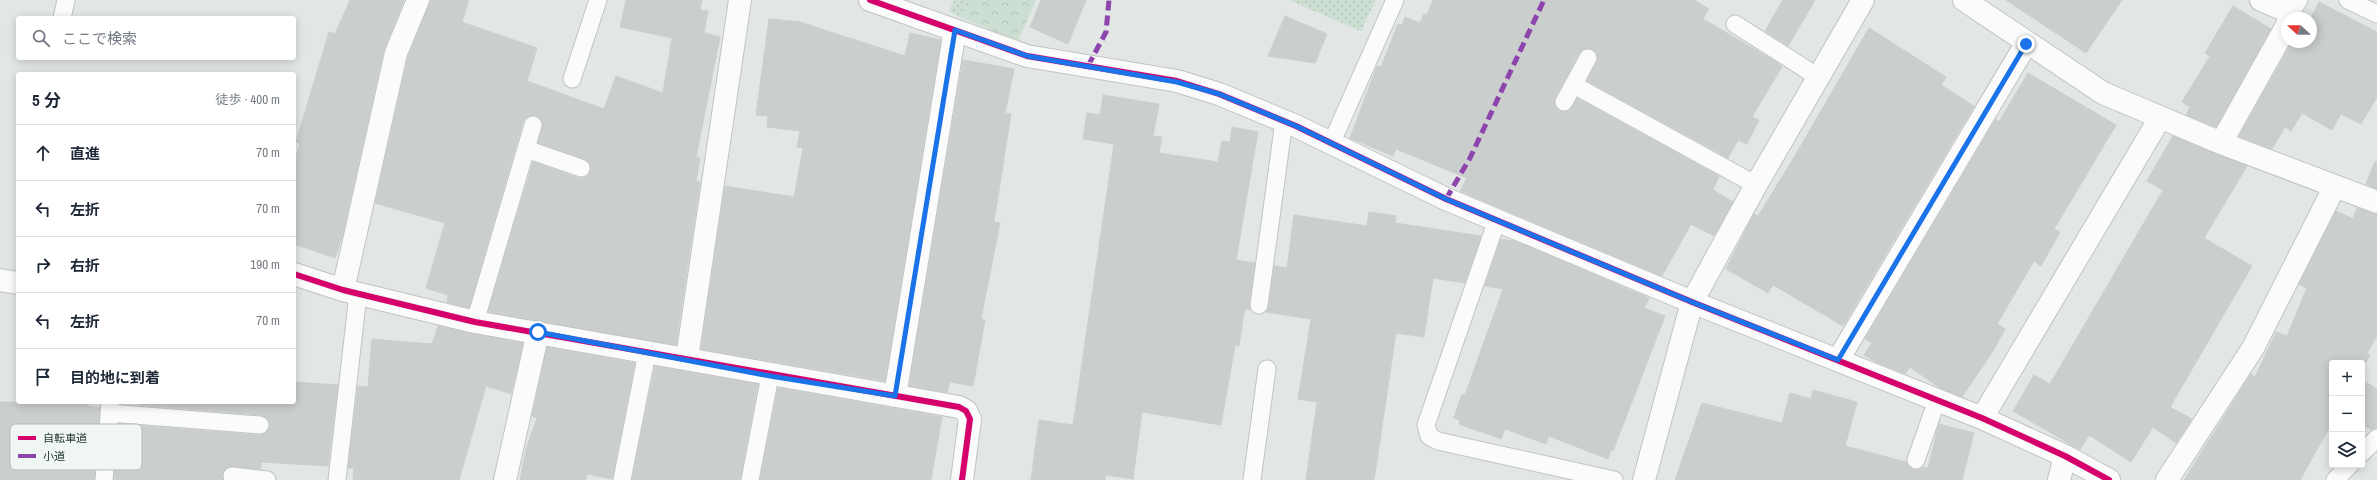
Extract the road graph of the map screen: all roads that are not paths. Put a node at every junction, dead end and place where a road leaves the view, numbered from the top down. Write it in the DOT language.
graph roads {
  1 [pos="66,0"];
  2 [pos="418,0"];
  3 [pos="598,0"];
  4 [pos="740,0"];
  5 [pos="870,0"];
  6 [pos="1395,0"];
  7 [pos="1863,0"];
  8 [pos="1964,0"];
  9 [pos="2261,0"];
  10 [pos="2348,0"];
  11 [pos="2287,12"];
  12 [pos="2377,14"];
  13 [pos="62,16"];
  14 [pos="1735,24"];
  15 [pos="955,30"];
  16 [pos="2281,32"];
  17 [pos="2026,44"];
  18 [pos="1588,58"];
  19 [pos="1818,77"];
  20 [pos="572,79"];
  21 [pos="1574,85"];
  22 [pos="1564,102"];
  23 [pos="2160,118"];
  24 [pos="1284,121"];
  25 [pos="533,125"];
  26 [pos="2221,143"];
  27 [pos="1331,144"];
  28 [pos="526,149"];
  29 [pos="581,168"];
  30 [pos="1756,185"];
  31 [pos="2335,186"];
  32 [pos="2377,202"];
  33 [pos="1497,220"];
  34 [pos="296,275"];
  35 [pos="0,280"];
  36 [pos="16,283"];
  37 [pos="350,292"];
  38 [pos="1692,302"];
  39 [pos="1259,305"];
  40 [pos="474,322"];
  41 [pos="538,332"];
  42 [pos="647,353"];
  43 [pos="687,358"];
  44 [pos="1838,360"];
  45 [pos="1267,369"];
  46 [pos="770,376"];
  47 [pos="895,396"];
  48 [pos="1937,400"];
  49 [pos="110,408"];
  50 [pos="1982,418"];
  51 [pos="109,424"];
  52 [pos="260,425"];
  53 [pos="2377,438"];
  54 [pos="2365,450"];
  55 [pos="2065,456"];
  56 [pos="1916,460"];
  57 [pos="2347,468"];
  58 [pos="105,470"];
  59 [pos="232,476"];
  60 [pos="104,480"];
  61 [pos="267,480"];
  62 [pos="337,480"];
  63 [pos="506,480"];
  64 [pos="622,480"];
  65 [pos="750,480"];
  66 [pos="962,480"];
  67 [pos="1252,480"];
  68 [pos="1614,480"];
  69 [pos="1644,480"];
  70 [pos="2059,480"];
  71 [pos="2108,480"];
  72 [pos="2168,480"];
  73 [pos="2335,480"];
  1 -- 13 [label="lane"];
  2 -- 37 [label="street"];
  3 -- 20 [label="lane"];
  4 -- 43 [label="street"];
  5 -- 15 [label="street"];
  6 -- 27 [label="lane"];
  7 -- 19 [label="street"];
  8 -- 17 [label="street"];
  9 -- 11 [label="street"];
  10 -- 12 [label="lane"];
  14 -- 19 [label="lane"];
  15 -- 24 [label="street"];
  15 -- 47 [label="street"];
  16 -- 26 [label="street"];
  17 -- 23 [label="street"];
  17 -- 44 [label="street"];
  18 -- 21 [label="lane"];
  19 -- 30 [label="street"];
  21 -- 22 [label="lane"];
  21 -- 30 [label="lane"];
  23 -- 26 [label="street"];
  23 -- 50 [label="street"];
  24 -- 27 [label="street"];
  24 -- 39 [label="lane"];
  25 -- 28 [label="lane"];
  26 -- 31 [label="street"];
  27 -- 33 [label="street"];
  28 -- 29 [label="lane"];
  28 -- 40 [label="lane"];
  30 -- 38 [label="street"];
  31 -- 32 [label="street"];
  31 -- 72 [label="street"];
  33 -- 38 [label="street"];
  33 -- 68 [label="lane"];
  34 -- 37 [label="street"];
  35 -- 36 [label="street"];
  37 -- 40 [label="street"];
  37 -- 62 [label="lane"];
  38 -- 44 [label="street"];
  38 -- 69 [label="street"];
  40 -- 41 [label="street"];
  41 -- 42 [label="street"];
  41 -- 63 [label="street"];
  42 -- 43 [label="street"];
  42 -- 64 [label="lane"];
  43 -- 46 [label="street"];
  44 -- 48 [label="street"];
  45 -- 67 [label="lane"];
  46 -- 47 [label="street"];
  46 -- 65 [label="lane"];
  47 -- 66 [label="street"];
  48 -- 50 [label="street"];
  48 -- 56 [label="lane"];
  49 -- 51 [label="lane"];
  49 -- 52 [label="lane"];
  50 -- 55 [label="street"];
  53 -- 54 [label="lane"];
  55 -- 70 [label="street"];
  55 -- 71 [label="street"];
  57 -- 73 [label="lane"];
  58 -- 60 [label="lane"];
  59 -- 61 [label="lane"];
}
